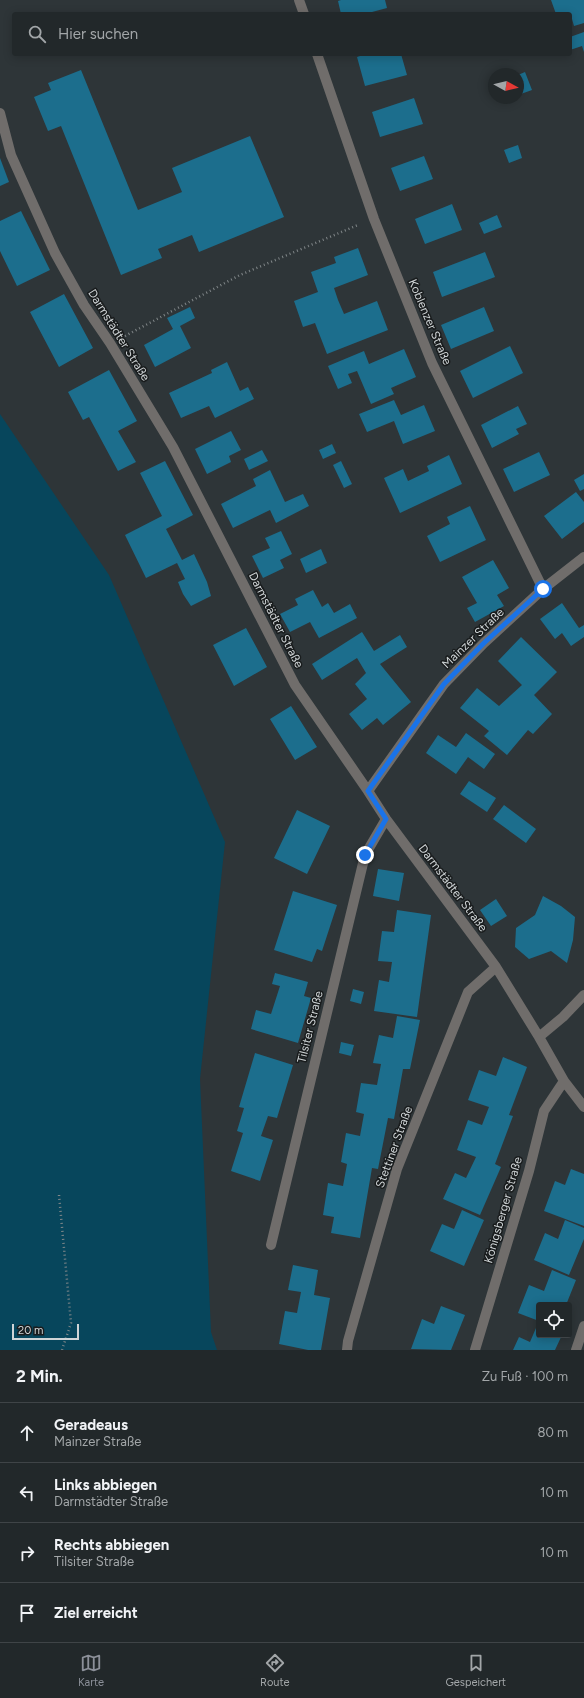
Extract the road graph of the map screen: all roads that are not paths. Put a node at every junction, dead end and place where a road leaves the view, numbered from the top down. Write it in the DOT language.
graph roads {
  1 [pos="299,0"];
  2 [pos="303,12"];
  3 [pos="318,56"];
  4 [pos="0,113"];
  5 [pos="584,557"];
  6 [pos="543,589"];
  7 [pos="368,791"];
  8 [pos="386,819"];
  9 [pos="496,967"];
  10 [pos="584,995"];
  11 [pos="539,1037"];
  12 [pos="564,1080"];
  13 [pos="584,1107"];
  14 [pos="271,1245"];
  15 [pos="584,1326"];
  16 [pos="347,1350"];
  17 [pos="475,1350"];
  18 [pos="576,1350"];
  1 -- 2 [label="street"];
  3 -- 6 [label="street, Koblenzer Straße"];
  4 -- 7 [label="street, Darmstädter Straße"];
  5 -- 6 [label="street, Mainzer Straße"];
  6 -- 7 [label="street, Mainzer Straße"];
  7 -- 8 [label="street, Darmstädter Straße"];
  8 -- 9 [label="street, Darmstädter Straße"];
  8 -- 14 [label="street, Tilsiter Straße"];
  9 -- 11 [label="street, Darmstädter Straße"];
  9 -- 16 [label="street, Stettiner Straße"];
  10 -- 11 [label="street"];
  11 -- 12 [label="street, Darmstädter Straße"];
  12 -- 13 [label="street, Darmstädter Straße"];
  12 -- 17 [label="street, Königsberger Straße"];
  15 -- 18 [label="street"];
}
